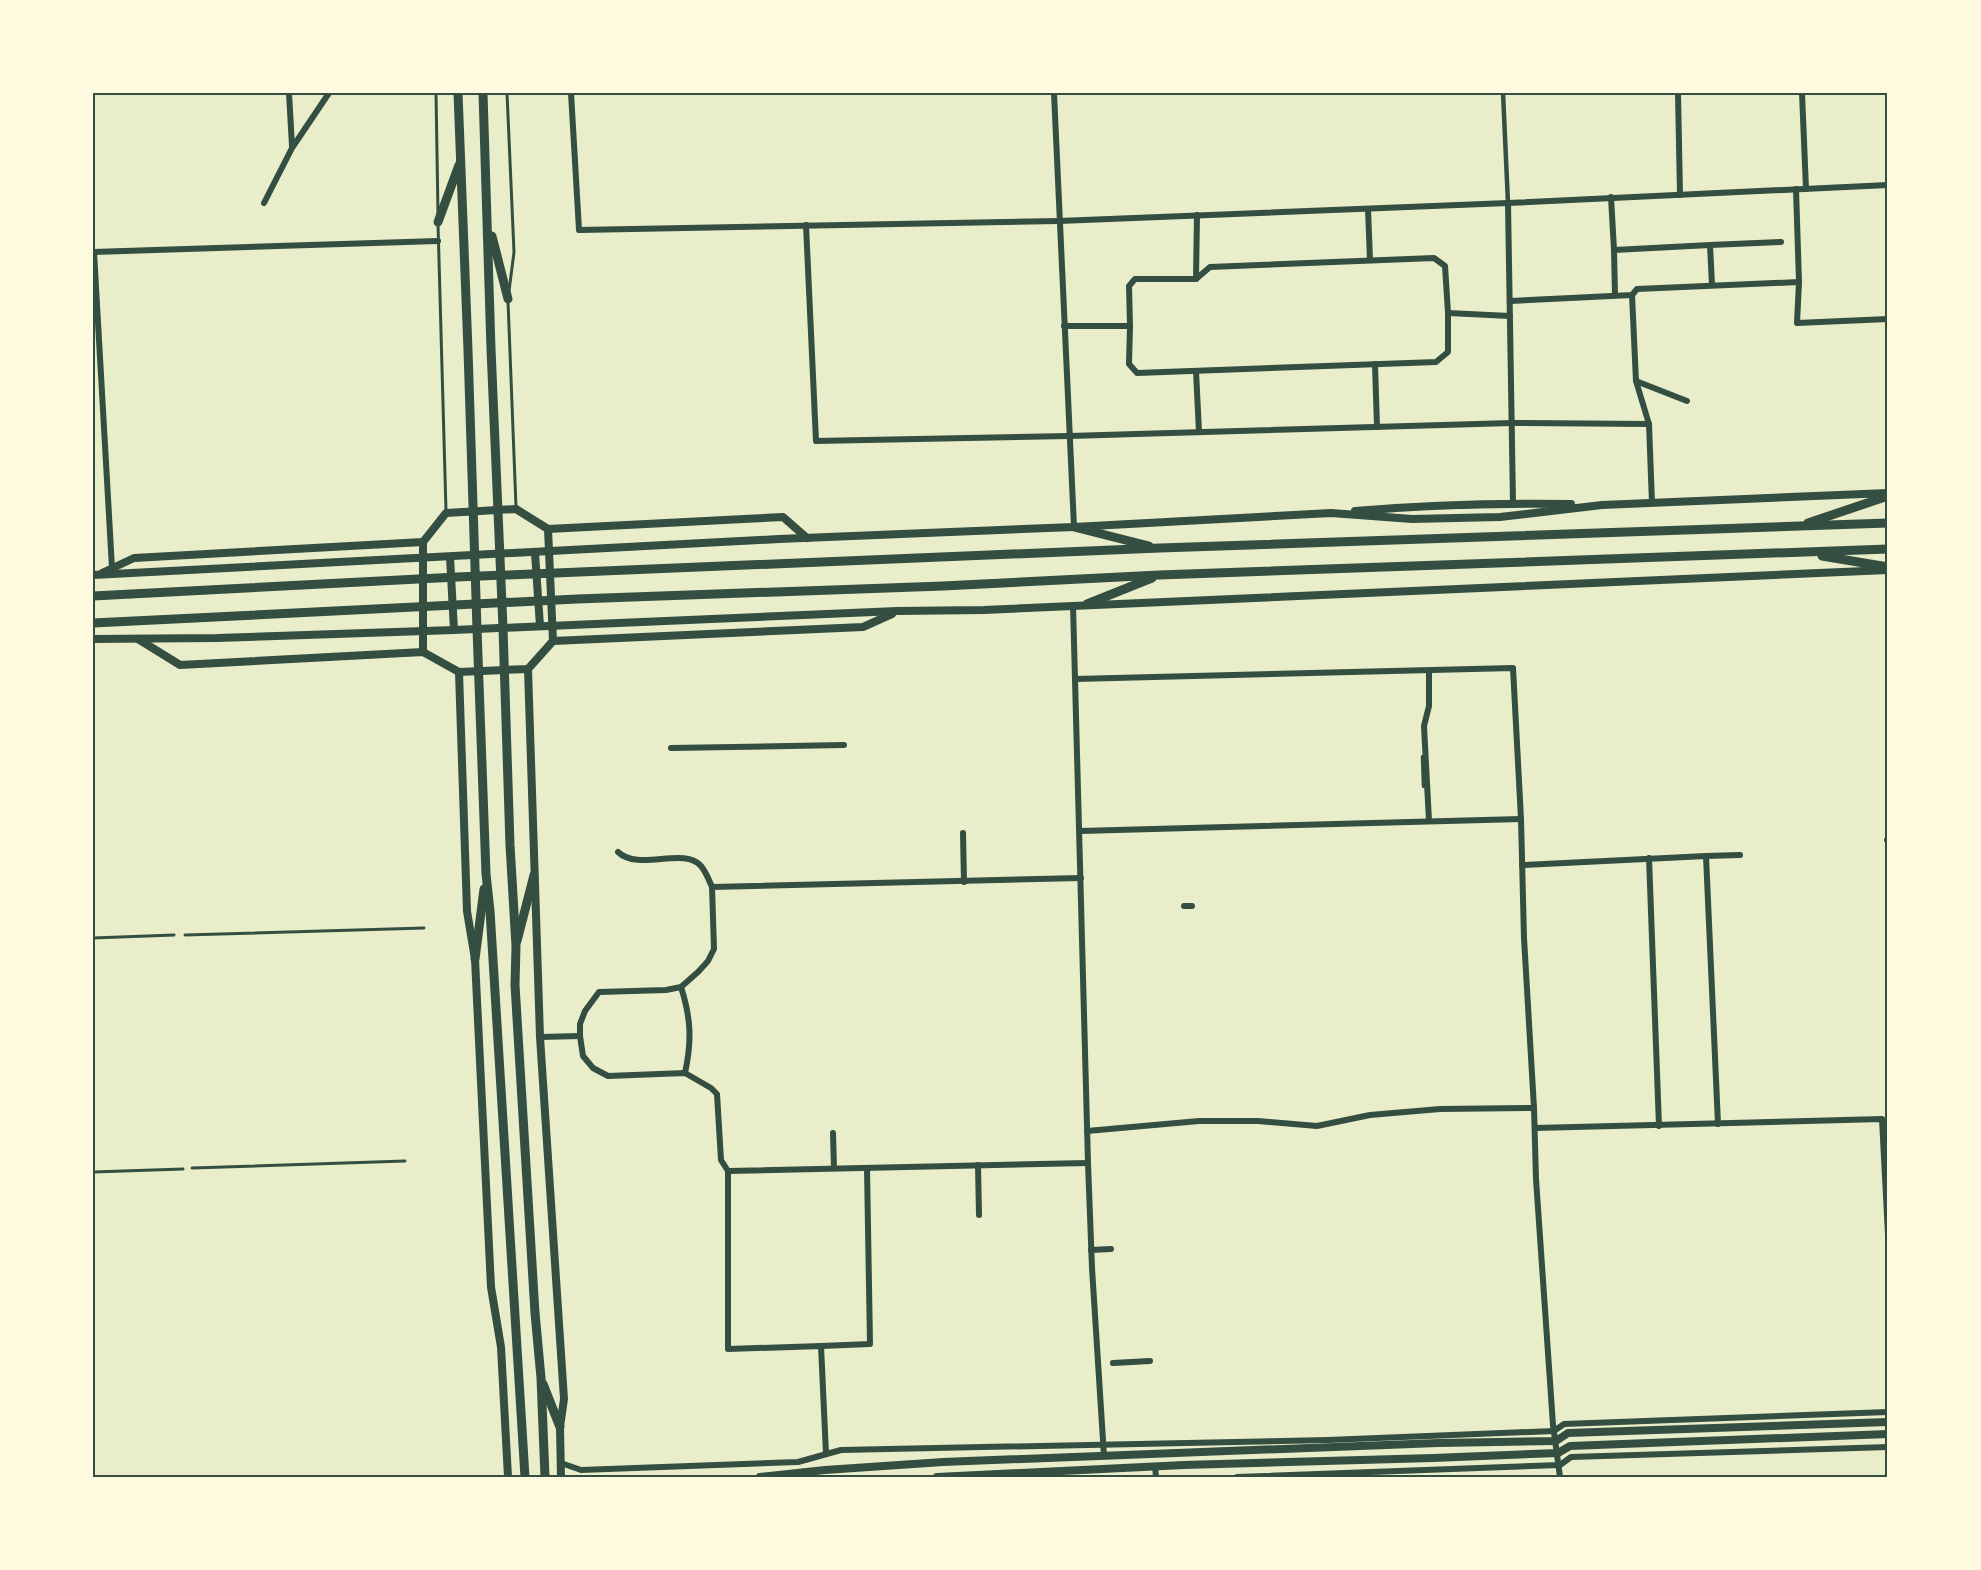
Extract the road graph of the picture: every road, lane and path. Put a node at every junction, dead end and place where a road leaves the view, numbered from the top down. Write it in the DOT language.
graph roads {
  1 [pos="289,93"];
  2 [pos="329,93"];
  3 [pos="436,93"];
  4 [pos="458,93"];
  5 [pos="483,93"];
  6 [pos="507,93"];
  7 [pos="571,93"];
  8 [pos="1054,93"];
  9 [pos="1503,93"];
  10 [pos="1678,93"];
  11 [pos="1802,93"];
  12 [pos="292,148"];
  13 [pos="461,160"];
  14 [pos="1888,185"];
  15 [pos="1796,189"];
  16 [pos="1806,189"];
  17 [pos="1680,195"];
  18 [pos="1611,197"];
  19 [pos="264,203"];
  20 [pos="1508,203"];
  21 [pos="1368,209"];
  22 [pos="1197,215"];
  23 [pos="487,219"];
  24 [pos="1059,220"];
  25 [pos="438,222"];
  26 [pos="806,225"];
  27 [pos="438,241"];
  28 [pos="1781,242"];
  29 [pos="1710,245"];
  30 [pos="1614,250"];
  31 [pos="94,252"];
  32 [pos="1370,260"];
  33 [pos="1196,279"];
  34 [pos="1799,282"];
  35 [pos="1712,285"];
  36 [pos="1616,295"];
  37 [pos="1632,295"];
  38 [pos="508,299"];
  39 [pos="1510,301"];
  40 [pos="1448,314"];
  41 [pos="1510,316"];
  42 [pos="1888,319"];
  43 [pos="1064,326"];
  44 [pos="1130,326"];
  45 [pos="1375,364"];
  46 [pos="1196,371"];
  47 [pos="1636,381"];
  48 [pos="1687,401"];
  49 [pos="1512,423"];
  50 [pos="1649,424"];
  51 [pos="1377,427"];
  52 [pos="1199,432"];
  53 [pos="1069,436"];
  54 [pos="1888,495"];
  55 [pos="1514,503"];
  56 [pos="1652,503"];
  57 [pos="1602,505"];
  58 [pos="516,509"];
  59 [pos="446,513"];
  60 [pos="1331,513"];
  61 [pos="1888,523"];
  62 [pos="1797,526"];
  63 [pos="1074,527"];
  64 [pos="548,529"];
  65 [pos="807,538"];
  66 [pos="423,542"];
  67 [pos="1160,548"];
  68 [pos="1888,549"];
  69 [pos="1801,552"];
  70 [pos="535,553"];
  71 [pos="500,554"];
  72 [pos="474,556"];
  73 [pos="450,557"];
  74 [pos="112,568"];
  75 [pos="1888,568"];
  76 [pos="96,574"];
  77 [pos="1159,575"];
  78 [pos="93,596"];
  79 [pos="1087,604"];
  80 [pos="1073,605"];
  81 [pos="897,611"];
  82 [pos="93,623"];
  83 [pos="540,626"];
  84 [pos="503,628"];
  85 [pos="477,629"];
  86 [pos="454,630"];
  87 [pos="93,639"];
  88 [pos="136,639"];
  89 [pos="553,641"];
  90 [pos="423,652"];
  91 [pos="528,669"];
  92 [pos="1429,671"];
  93 [pos="459,672"];
  94 [pos="1075,680"];
  95 [pos="1422,731"];
  96 [pos="844,745"];
  97 [pos="671,748"];
  98 [pos="1424,786"];
  99 [pos="1521,819"];
  100 [pos="1429,821"];
  101 [pos="1080,831"];
  102 [pos="963,833"];
  103 [pos="618,852"];
  104 [pos="1740,855"];
  105 [pos="1706,856"];
  106 [pos="1649,858"];
  107 [pos="1522,865"];
  108 [pos="486,874"];
  109 [pos="534,875"];
  110 [pos="1081,878"];
  111 [pos="964,882"];
  112 [pos="712,887"];
  113 [pos="1184,906"];
  114 [pos="1192,906"];
  115 [pos="424,928"];
  116 [pos="174,935"];
  117 [pos="185,935"];
  118 [pos="93,938"];
  119 [pos="516,946"];
  120 [pos="475,959"];
  121 [pos="681,987"];
  122 [pos="580,1036"];
  123 [pos="540,1037"];
  124 [pos="685,1073"];
  125 [pos="1534,1108"];
  126 [pos="1719,1124"];
  127 [pos="1659,1126"];
  128 [pos="1535,1128"];
  129 [pos="1087,1131"];
  130 [pos="833,1133"];
  131 [pos="405,1161"];
  132 [pos="1088,1163"];
  133 [pos="978,1165"];
  134 [pos="192,1168"];
  135 [pos="834,1168"];
  136 [pos="867,1168"];
  137 [pos="183,1169"];
  138 [pos="728,1171"];
  139 [pos="93,1172"];
  140 [pos="979,1215"];
  141 [pos="1888,1235"];
  142 [pos="1111,1249"];
  143 [pos="1091,1250"];
  144 [pos="821,1346"];
  145 [pos="1150,1361"];
  146 [pos="1113,1363"];
  147 [pos="541,1377"];
  148 [pos="1888,1412"];
  149 [pos="1888,1422"];
  150 [pos="560,1427"];
  151 [pos="1554,1431"];
  152 [pos="1888,1434"];
  153 [pos="1556,1441"];
  154 [pos="1104,1444"];
  155 [pos="1888,1447"];
  156 [pos="1558,1453"];
  157 [pos="826,1454"];
  158 [pos="1104,1456"];
  159 [pos="1389,1459"];
  160 [pos="1342,1460"];
  161 [pos="561,1463"];
  162 [pos="1155,1466"];
  163 [pos="1560,1466"];
  164 [pos="1058,1474"];
  165 [pos="1389,1474"];
  166 [pos="1343,1475"];
  167 [pos="508,1477"];
  168 [pos="525,1477"];
  169 [pos="545,1477"];
  170 [pos="561,1477"];
  171 [pos="760,1477"];
  172 [pos="937,1477"];
  173 [pos="1156,1477"];
  174 [pos="1237,1477"];
  175 [pos="1560,1477"];
  1 -- 12 [label="street"];
  2 -- 12 [label="street"];
  3 -- 25 [label="lane"];
  4 -- 13 [label="main road"];
  5 -- 23 [label="main road"];
  6 -- 38 [label="lane"];
  7 -- 26 [label="street"];
  8 -- 24 [label="street"];
  9 -- 20 [label="street"];
  10 -- 17 [label="street"];
  11 -- 16 [label="street"];
  12 -- 19 [label="street"];
  13 -- 25 [label="main road"];
  13 -- 72 [label="main road"];
  14 -- 16 [label="street"];
  15 -- 16 [label="street"];
  15 -- 17 [label="street"];
  15 -- 34 [label="street"];
  17 -- 18 [label="street"];
  18 -- 20 [label="street"];
  18 -- 30 [label="street"];
  20 -- 21 [label="street"];
  20 -- 39 [label="street"];
  21 -- 22 [label="street"];
  21 -- 32 [label="street"];
  22 -- 24 [label="street"];
  22 -- 33 [label="street"];
  23 -- 38 [label="main road"];
  23 -- 71 [label="main road"];
  24 -- 26 [label="street"];
  24 -- 43 [label="street"];
  25 -- 27 [label="lane"];
  26 -- 53 [label="street"];
  27 -- 31 [label="street"];
  27 -- 59 [label="lane"];
  28 -- 29 [label="street"];
  29 -- 30 [label="street"];
  29 -- 35 [label="street"];
  30 -- 36 [label="street"];
  31 -- 74 [label="street"];
  32 -- 33 [label="street"];
  32 -- 40 [label="street"];
  33 -- 44 [label="street"];
  34 -- 35 [label="street"];
  34 -- 42 [label="street"];
  35 -- 37 [label="street"];
  36 -- 37 [label="street"];
  36 -- 39 [label="street"];
  37 -- 47 [label="street"];
  38 -- 58 [label="lane"];
  39 -- 41 [label="street"];
  40 -- 41 [label="street"];
  40 -- 45 [label="street"];
  41 -- 49 [label="street"];
  43 -- 44 [label="street"];
  43 -- 53 [label="street"];
  44 -- 46 [label="street"];
  45 -- 46 [label="street"];
  45 -- 51 [label="street"];
  46 -- 52 [label="street"];
  47 -- 48 [label="street"];
  47 -- 50 [label="street"];
  49 -- 50 [label="street"];
  49 -- 51 [label="street"];
  49 -- 55 [label="street"];
  50 -- 56 [label="street"];
  51 -- 52 [label="street"];
  52 -- 53 [label="street"];
  53 -- 63 [label="street"];
  54 -- 56 [label="street"];
  54 -- 62 [label="main road"];
  55 -- 57 [label="street"];
  55 -- 60 [label="street"];
  56 -- 57 [label="street"];
  57 -- 60 [label="street"];
  58 -- 59 [label="street"];
  58 -- 64 [label="street"];
  59 -- 66 [label="street"];
  60 -- 63 [label="street"];
  61 -- 62 [label="main road"];
  62 -- 67 [label="main road"];
  63 -- 65 [label="street"];
  63 -- 67 [label="main road"];
  64 -- 65 [label="street"];
  64 -- 89 [label="street"];
  65 -- 70 [label="street"];
  66 -- 74 [label="street"];
  66 -- 90 [label="street"];
  67 -- 78 [label="main road"];
  68 -- 69 [label="main road"];
  69 -- 75 [label="main road"];
  69 -- 77 [label="main road"];
  70 -- 71 [label="street"];
  70 -- 83 [label="street"];
  71 -- 72 [label="street"];
  71 -- 84 [label="main road"];
  72 -- 73 [label="street"];
  72 -- 85 [label="main road"];
  73 -- 76 [label="street"];
  73 -- 86 [label="street"];
  74 -- 76 [label="street"];
  75 -- 79 [label="street"];
  77 -- 79 [label="main road"];
  77 -- 82 [label="main road"];
  79 -- 80 [label="street"];
  80 -- 81 [label="street"];
  80 -- 94 [label="street"];
  81 -- 83 [label="street"];
  81 -- 89 [label="street"];
  83 -- 84 [label="street"];
  84 -- 85 [label="street"];
  84 -- 119 [label="main road"];
  85 -- 86 [label="street"];
  85 -- 108 [label="main road"];
  86 -- 88 [label="street"];
  87 -- 88 [label="street"];
  88 -- 90 [label="street"];
  89 -- 91 [label="street"];
  90 -- 93 [label="street"];
  91 -- 93 [label="street"];
  91 -- 109 [label="street"];
  92 -- 94 [label="street"];
  92 -- 99 [label="street"];
  92 -- 100 [label="street"];
  93 -- 120 [label="street"];
  94 -- 101 [label="street"];
  95 -- 98 [label="street"];
  96 -- 97 [label="street"];
  99 -- 100 [label="street"];
  99 -- 107 [label="street"];
  100 -- 101 [label="street"];
  101 -- 110 [label="street"];
  102 -- 111 [label="street"];
  103 -- 112 [label="street"];
  104 -- 105 [label="street"];
  105 -- 106 [label="street"];
  105 -- 126 [label="street"];
  106 -- 107 [label="street"];
  106 -- 127 [label="street"];
  107 -- 125 [label="street"];
  108 -- 120 [label="main road"];
  108 -- 168 [label="main road"];
  109 -- 119 [label="main road"];
  109 -- 123 [label="street"];
  110 -- 111 [label="street"];
  110 -- 129 [label="street"];
  111 -- 112 [label="street"];
  112 -- 121 [label="street"];
  113 -- 114 [label="street"];
  115 -- 117 [label="lane"];
  116 -- 118 [label="lane"];
  119 -- 147 [label="main road"];
  120 -- 167 [label="street"];
  121 -- 122 [label="street"];
  121 -- 124 [label="street"];
  122 -- 123 [label="street"];
  122 -- 124 [label="street"];
  123 -- 150 [label="street"];
  124 -- 138 [label="street"];
  125 -- 128 [label="street"];
  125 -- 129 [label="street"];
  126 -- 127 [label="street"];
  126 -- 141 [label="street"];
  127 -- 128 [label="street"];
  128 -- 151 [label="street"];
  129 -- 132 [label="street"];
  130 -- 135 [label="street"];
  131 -- 134 [label="lane"];
  132 -- 133 [label="street"];
  132 -- 143 [label="street"];
  133 -- 136 [label="street"];
  133 -- 140 [label="street"];
  135 -- 136 [label="street"];
  135 -- 138 [label="street"];
  136 -- 144 [label="street"];
  137 -- 139 [label="lane"];
  138 -- 144 [label="street"];
  142 -- 143 [label="street"];
  143 -- 154 [label="street"];
  144 -- 157 [label="street"];
  145 -- 146 [label="street"];
  147 -- 150 [label="main road"];
  147 -- 169 [label="main road"];
  148 -- 151 [label="street"];
  149 -- 153 [label="street"];
  150 -- 161 [label="street"];
  151 -- 153 [label="street"];
  151 -- 154 [label="street"];
  152 -- 156 [label="street"];
  153 -- 156 [label="street"];
  153 -- 158 [label="street"];
  154 -- 157 [label="street"];
  154 -- 158 [label="street"];
  155 -- 163 [label="street"];
  156 -- 159 [label="street"];
  156 -- 163 [label="street"];
  157 -- 161 [label="street"];
  158 -- 171 [label="street"];
  159 -- 160 [label="street"];
  159 -- 165 [label="street"];
  160 -- 162 [label="street"];
  160 -- 166 [label="street"];
  161 -- 170 [label="street"];
  162 -- 164 [label="street"];
  162 -- 173 [label="street"];
  163 -- 165 [label="street"];
  163 -- 175 [label="street"];
  164 -- 172 [label="street"];
  165 -- 166 [label="street"];
  166 -- 174 [label="street"];
}
